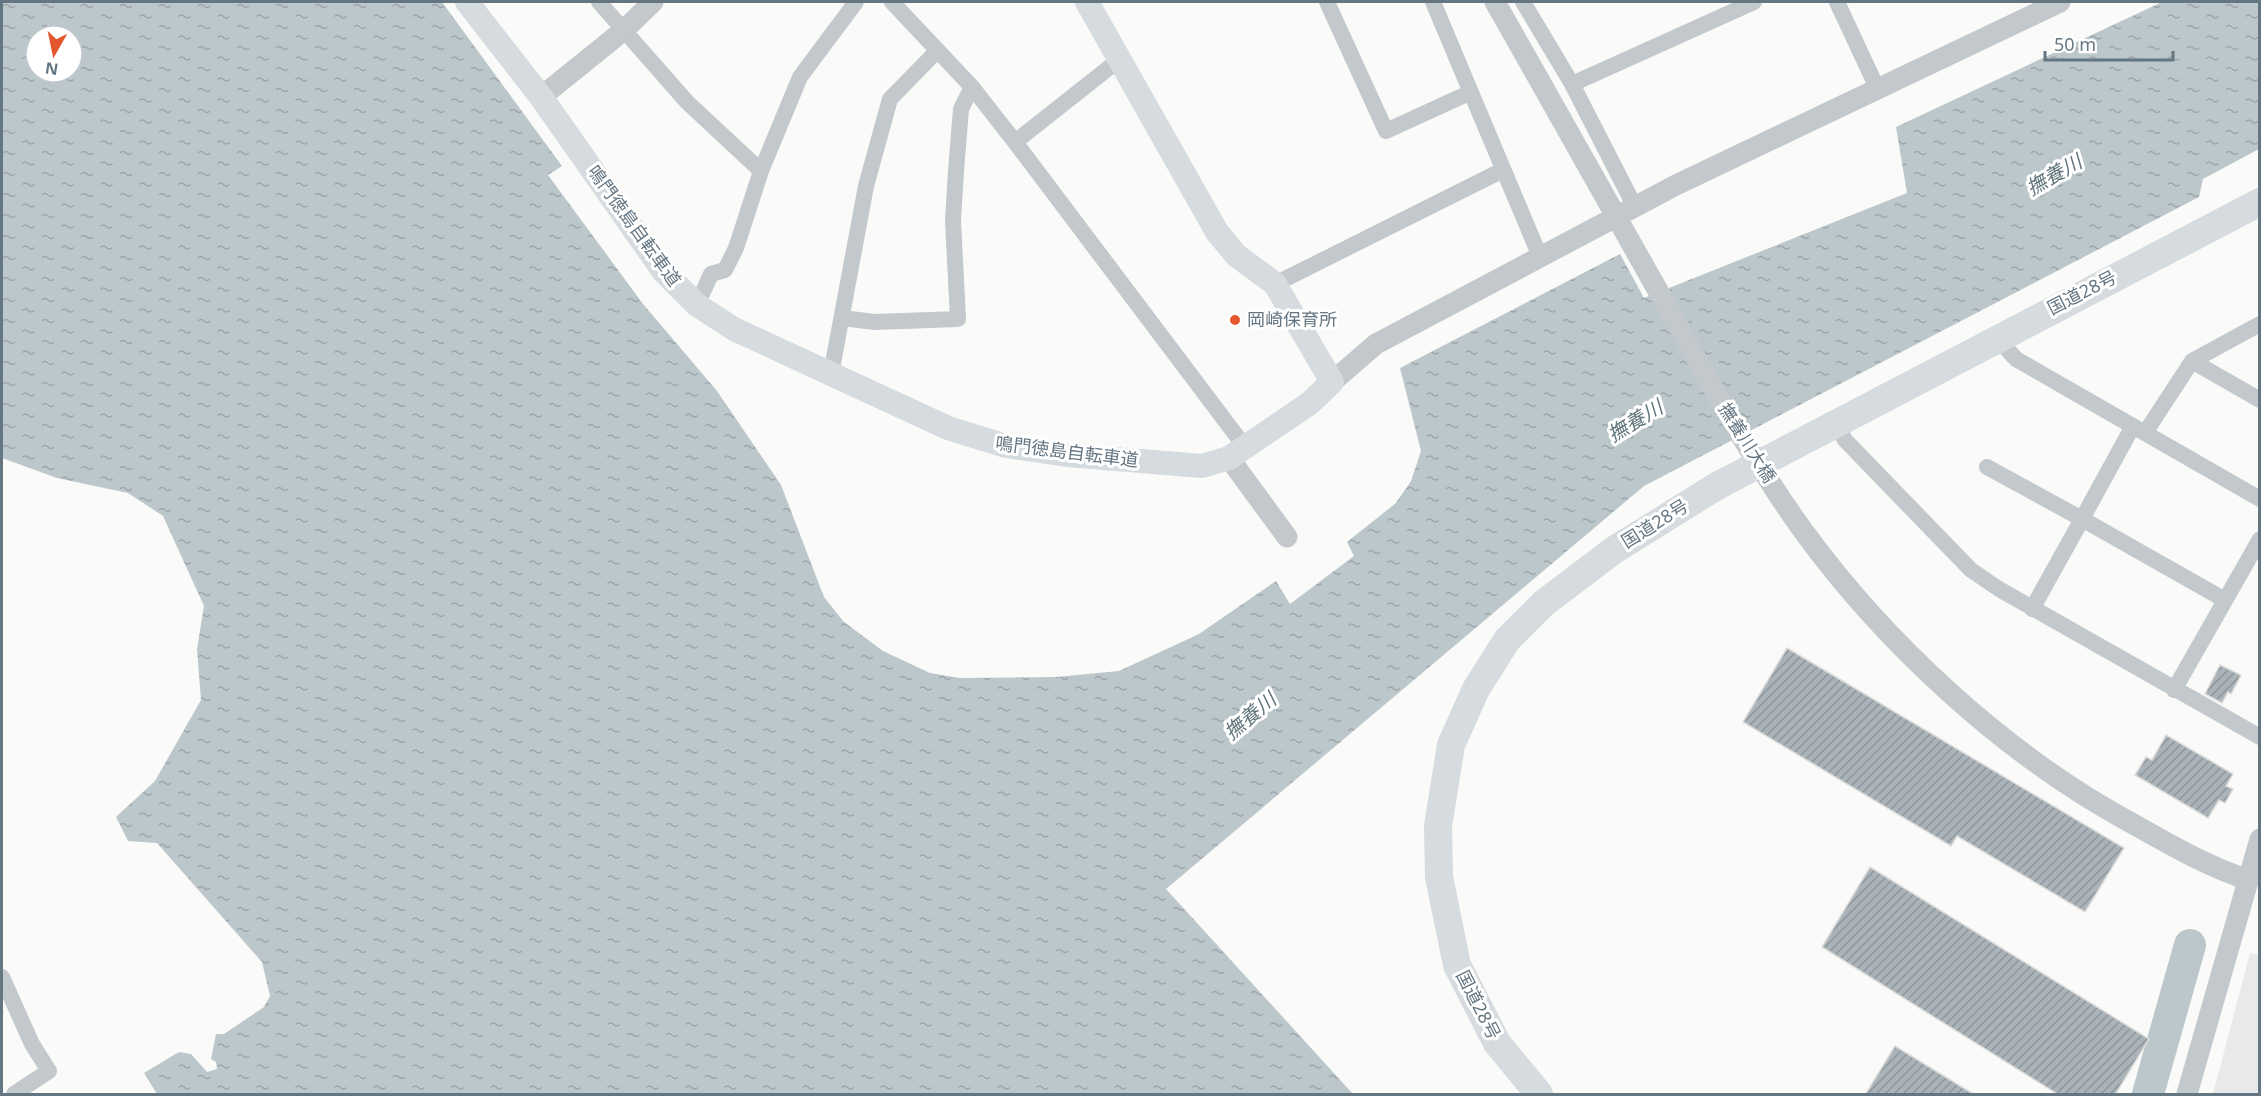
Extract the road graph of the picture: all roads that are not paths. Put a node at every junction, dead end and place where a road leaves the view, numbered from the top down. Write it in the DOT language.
graph roads {
  1 [pos="467,2"];
  2 [pos="599,2"];
  3 [pos="653,2"];
  4 [pos="856,2"];
  5 [pos="892,2"];
  6 [pos="1087,2"];
  7 [pos="1327,2"];
  8 [pos="1432,2"];
  9 [pos="1495,2"];
  10 [pos="1523,2"];
  11 [pos="1754,2"];
  12 [pos="1837,2"];
  13 [pos="2060,2"];
  14 [pos="624,30"];
  15 [pos="938,51"];
  16 [pos="1119,58"];
  17 [pos="1572,84"];
  18 [pos="972,87"];
  19 [pos="1878,90"];
  20 [pos="1469,93"];
  21 [pos="541,97"];
  22 [pos="1015,142"];
  23 [pos="1503,170"];
  24 [pos="761,171"];
  25 [pos="2258,204"];
  26 [pos="1635,207"];
  27 [pos="1540,259"];
  28 [pos="1275,284"];
  29 [pos="697,305"];
  30 [pos="842,318"];
  31 [pos="2259,324"];
  32 [pos="1996,337"];
  33 [pos="2192,361"];
  34 [pos="831,374"];
  35 [pos="1332,381"];
  36 [pos="2259,400"];
  37 [pos="1836,424"];
  38 [pos="2139,430"];
  39 [pos="1237,452"];
  40 [pos="1987,467"];
  41 [pos="2259,499"];
  42 [pos="2082,519"];
  43 [pos="1287,537"];
  44 [pos="2259,539"];
  45 [pos="2225,600"];
  46 [pos="2032,609"];
  47 [pos="2174,690"];
  48 [pos="2259,737"];
  49 [pos="2259,839"];
  50 [pos="2249,879"];
  51 [pos="2,977"];
  52 [pos="14,1095"];
  53 [pos="1539,1095"];
  54 [pos="2187,1095"];
  1 -- 21 [label="main road, 鳴門徳島自転車道"];
  2 -- 14 [label="street"];
  3 -- 14 [label="street"];
  4 -- 24 [label="street"];
  5 -- 15 [label="street"];
  6 -- 16 [label="main road"];
  7 -- 20 [label="street"];
  8 -- 20 [label="street"];
  9 -- 50 [label="street, 撫養川大橋"];
  10 -- 17 [label="street"];
  11 -- 17 [label="street"];
  12 -- 19 [label="street"];
  13 -- 19 [label="street"];
  14 -- 21 [label="street"];
  14 -- 24 [label="street"];
  15 -- 18 [label="street"];
  15 -- 30 [label="street"];
  16 -- 22 [label="street"];
  16 -- 28 [label="main road"];
  17 -- 26 [label="street"];
  18 -- 22 [label="street"];
  18 -- 30 [label="street"];
  19 -- 26 [label="street"];
  20 -- 23 [label="street"];
  21 -- 29 [label="main road, 鳴門徳島自転車道"];
  22 -- 39 [label="street"];
  23 -- 27 [label="street"];
  23 -- 28 [label="street"];
  24 -- 29 [label="street"];
  25 -- 32 [label="highway, 国道28号"];
  26 -- 27 [label="street"];
  27 -- 35 [label="street"];
  28 -- 35 [label="main road"];
  29 -- 34 [label="main road, 鳴門徳島自転車道"];
  30 -- 34 [label="street"];
  31 -- 33 [label="street"];
  32 -- 37 [label="highway, 国道28号"];
  32 -- 38 [label="street"];
  33 -- 36 [label="street"];
  33 -- 38 [label="street"];
  34 -- 39 [label="main road, 鳴門徳島自転車道"];
  35 -- 39 [label="main road, 鳴門徳島自転車道"];
  37 -- 46 [label="street"];
  37 -- 53 [label="highway, 国道28号"];
  38 -- 41 [label="street"];
  38 -- 42 [label="street"];
  39 -- 43 [label="street"];
  40 -- 42 [label="street"];
  42 -- 45 [label="street"];
  42 -- 46 [label="street"];
  44 -- 45 [label="street"];
  45 -- 47 [label="street"];
  46 -- 47 [label="street"];
  47 -- 48 [label="street"];
  49 -- 50 [label="street"];
  50 -- 54 [label="street"];
  51 -- 52 [label="street"];
}
